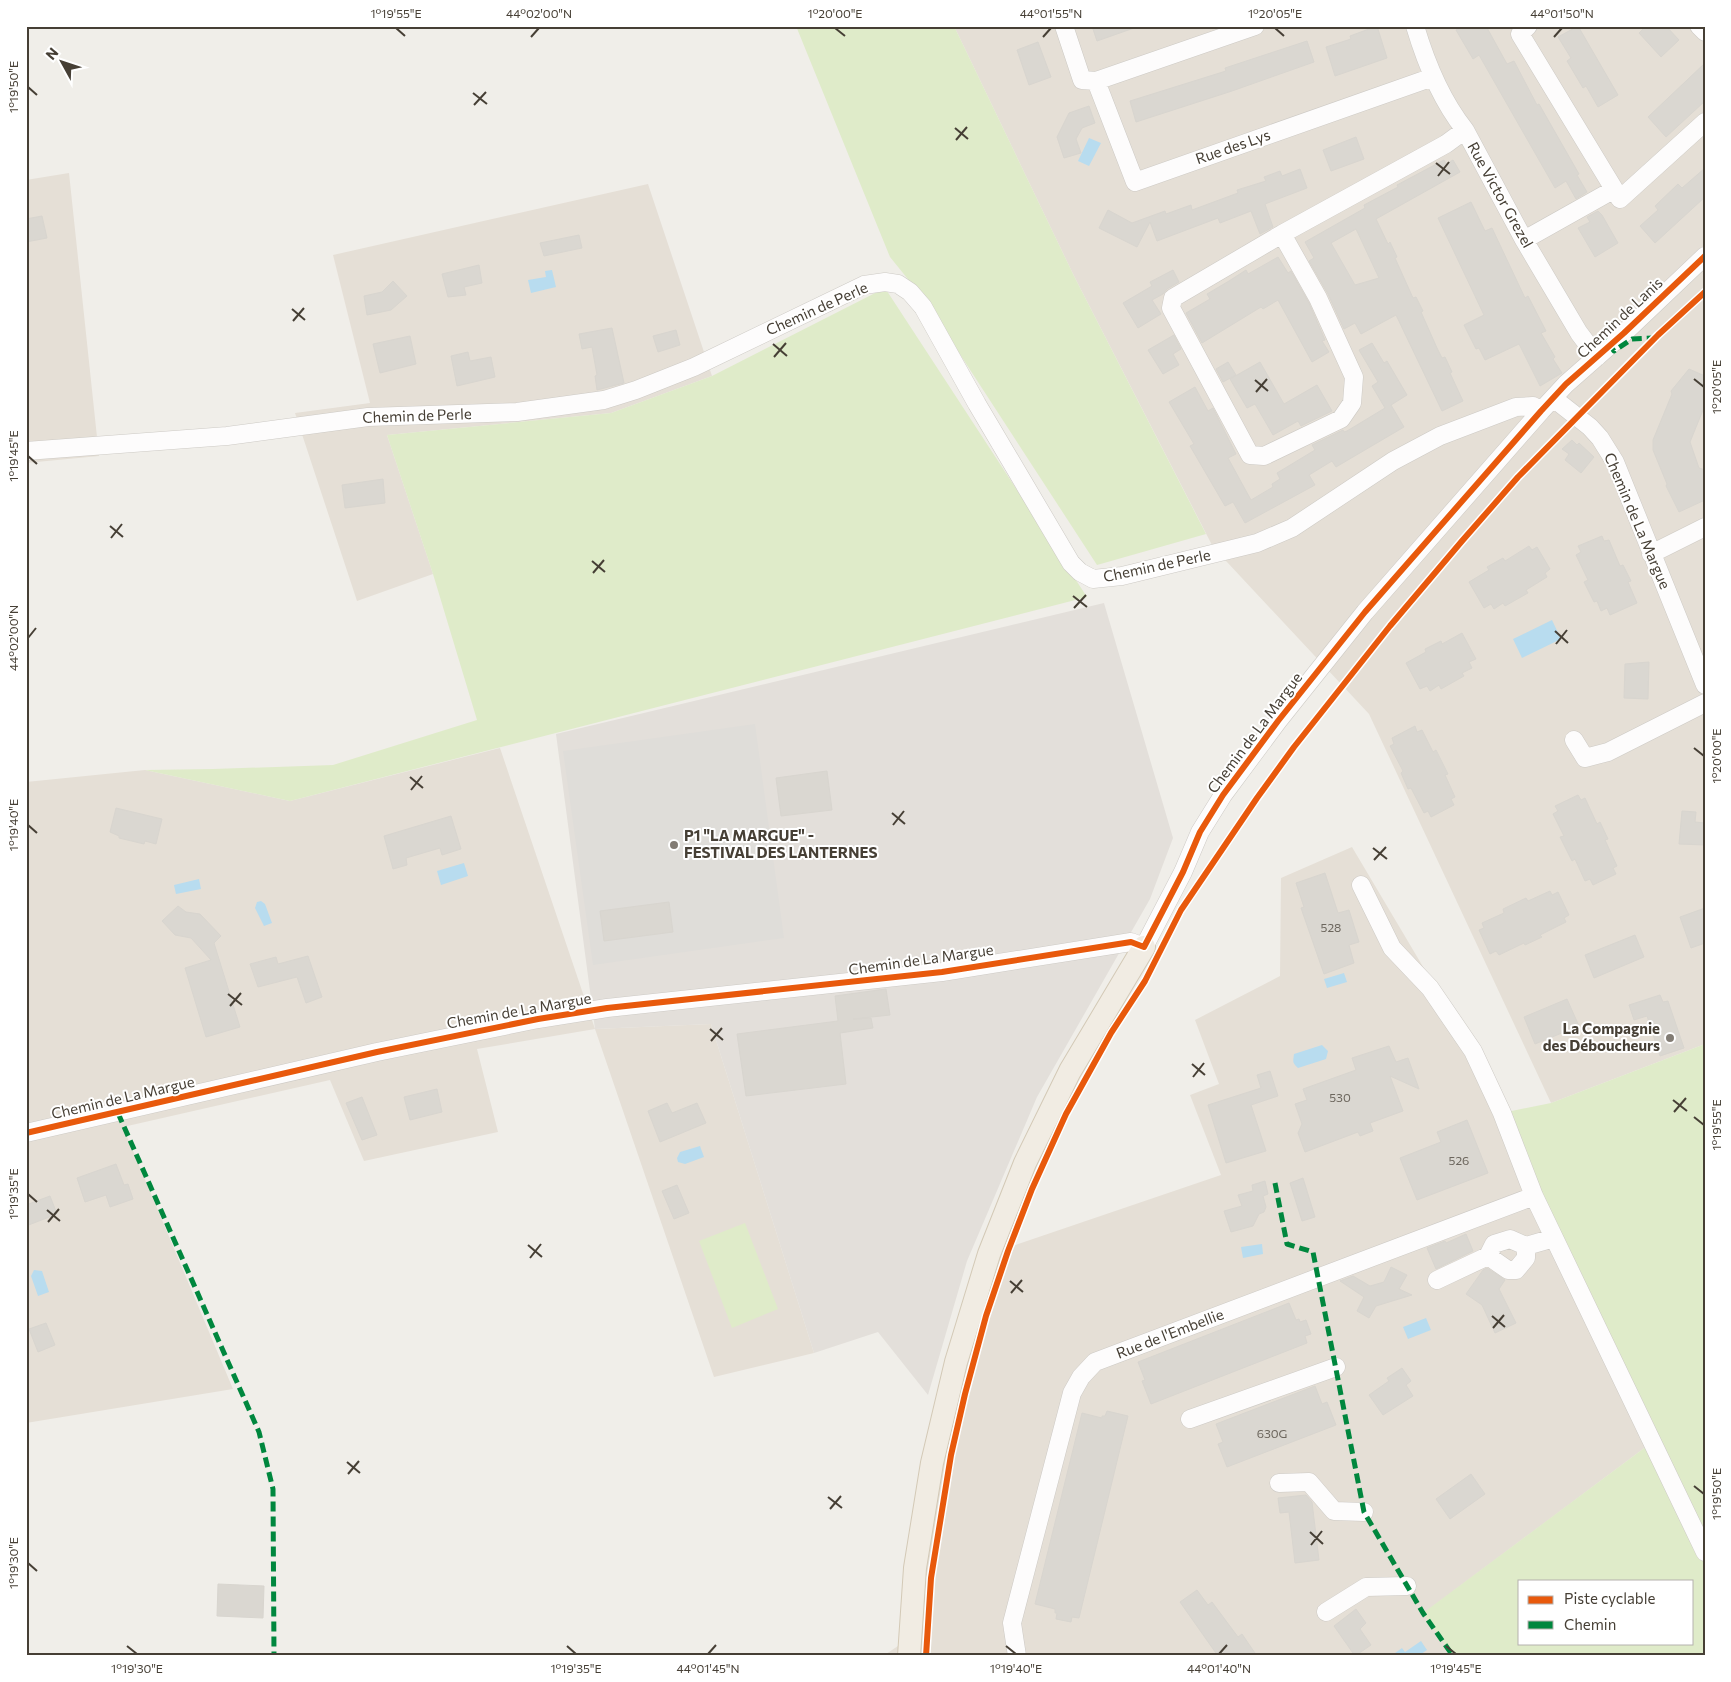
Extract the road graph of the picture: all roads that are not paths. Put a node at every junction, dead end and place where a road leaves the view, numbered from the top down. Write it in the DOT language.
graph roads {
  1 [pos="1064,26"];
  2 [pos="1255,26"];
  3 [pos="1415,26"];
  4 [pos="1528,26"];
  5 [pos="1699,26"];
  6 [pos="1705,32"];
  7 [pos="1433,77"];
  8 [pos="1096,81"];
  9 [pos="1705,122"];
  10 [pos="1465,130"];
  11 [pos="1613,190"];
  12 [pos="1282,234"];
  13 [pos="1524,240"];
  14 [pos="1705,256"];
  15 [pos="1597,357"];
  16 [pos="1547,405"];
  17 [pos="26,452"];
  18 [pos="1705,527"];
  19 [pos="1651,554"];
  20 [pos="1705,685"];
  21 [pos="1705,702"];
  22 [pos="1574,740"];
  23 [pos="1361,885"];
  24 [pos="1144,947"];
  25 [pos="26,1133"];
  26 [pos="1534,1196"];
  27 [pos="1554,1238"];
  28 [pos="1526,1246"];
  29 [pos="1488,1256"];
  30 [pos="1437,1280"];
  31 [pos="1336,1368"];
  32 [pos="1190,1419"];
  33 [pos="1279,1483"];
  34 [pos="1364,1512"];
  35 [pos="1705,1552"];
  36 [pos="1408,1586"];
  37 [pos="1326,1612"];
  38 [pos="909,1656"];
  39 [pos="1017,1656"];
  1 -- 8 [label="street"];
  2 -- 8 [label="street"];
  3 -- 7 [label="street, Rue Victor Grezel"];
  4 -- 11 [label="street"];
  5 -- 6 [label="street"];
  7 -- 8 [label="street, Rue des Lys"];
  7 -- 10 [label="street, Rue Victor Grezel"];
  9 -- 11 [label="street"];
  10 -- 12 [label="street"];
  10 -- 13 [label="street, Rue Victor Grezel"];
  11 -- 13 [label="street"];
  12 -- 12 [label="street"];
  13 -- 15 [label="street, Rue Victor Grezel"];
  14 -- 15 [label="street, Chemin de Lanis"];
  15 -- 16 [label="street, Chemin de Lanis"];
  16 -- 17 [label="street, Chemin de Perle"];
  16 -- 19 [label="street, Chemin de La Margue"];
  16 -- 24 [label="street, Chemin de La Margue"];
  18 -- 19 [label="street"];
  19 -- 20 [label="street, Chemin de La Margue"];
  21 -- 22 [label="street"];
  23 -- 26 [label="street"];
  24 -- 25 [label="street, Chemin de La Margue"];
  24 -- 38 [label="main road"];
  26 -- 27 [label="street"];
  26 -- 39 [label="street, Rue de l'Embellie"];
  27 -- 28 [label="street"];
  27 -- 35 [label="street"];
  28 -- 29 [label="street"];
  28 -- 29 [label="street"];
  29 -- 30 [label="street"];
  31 -- 32 [label="street"];
  33 -- 34 [label="street"];
  36 -- 37 [label="street"];
}
